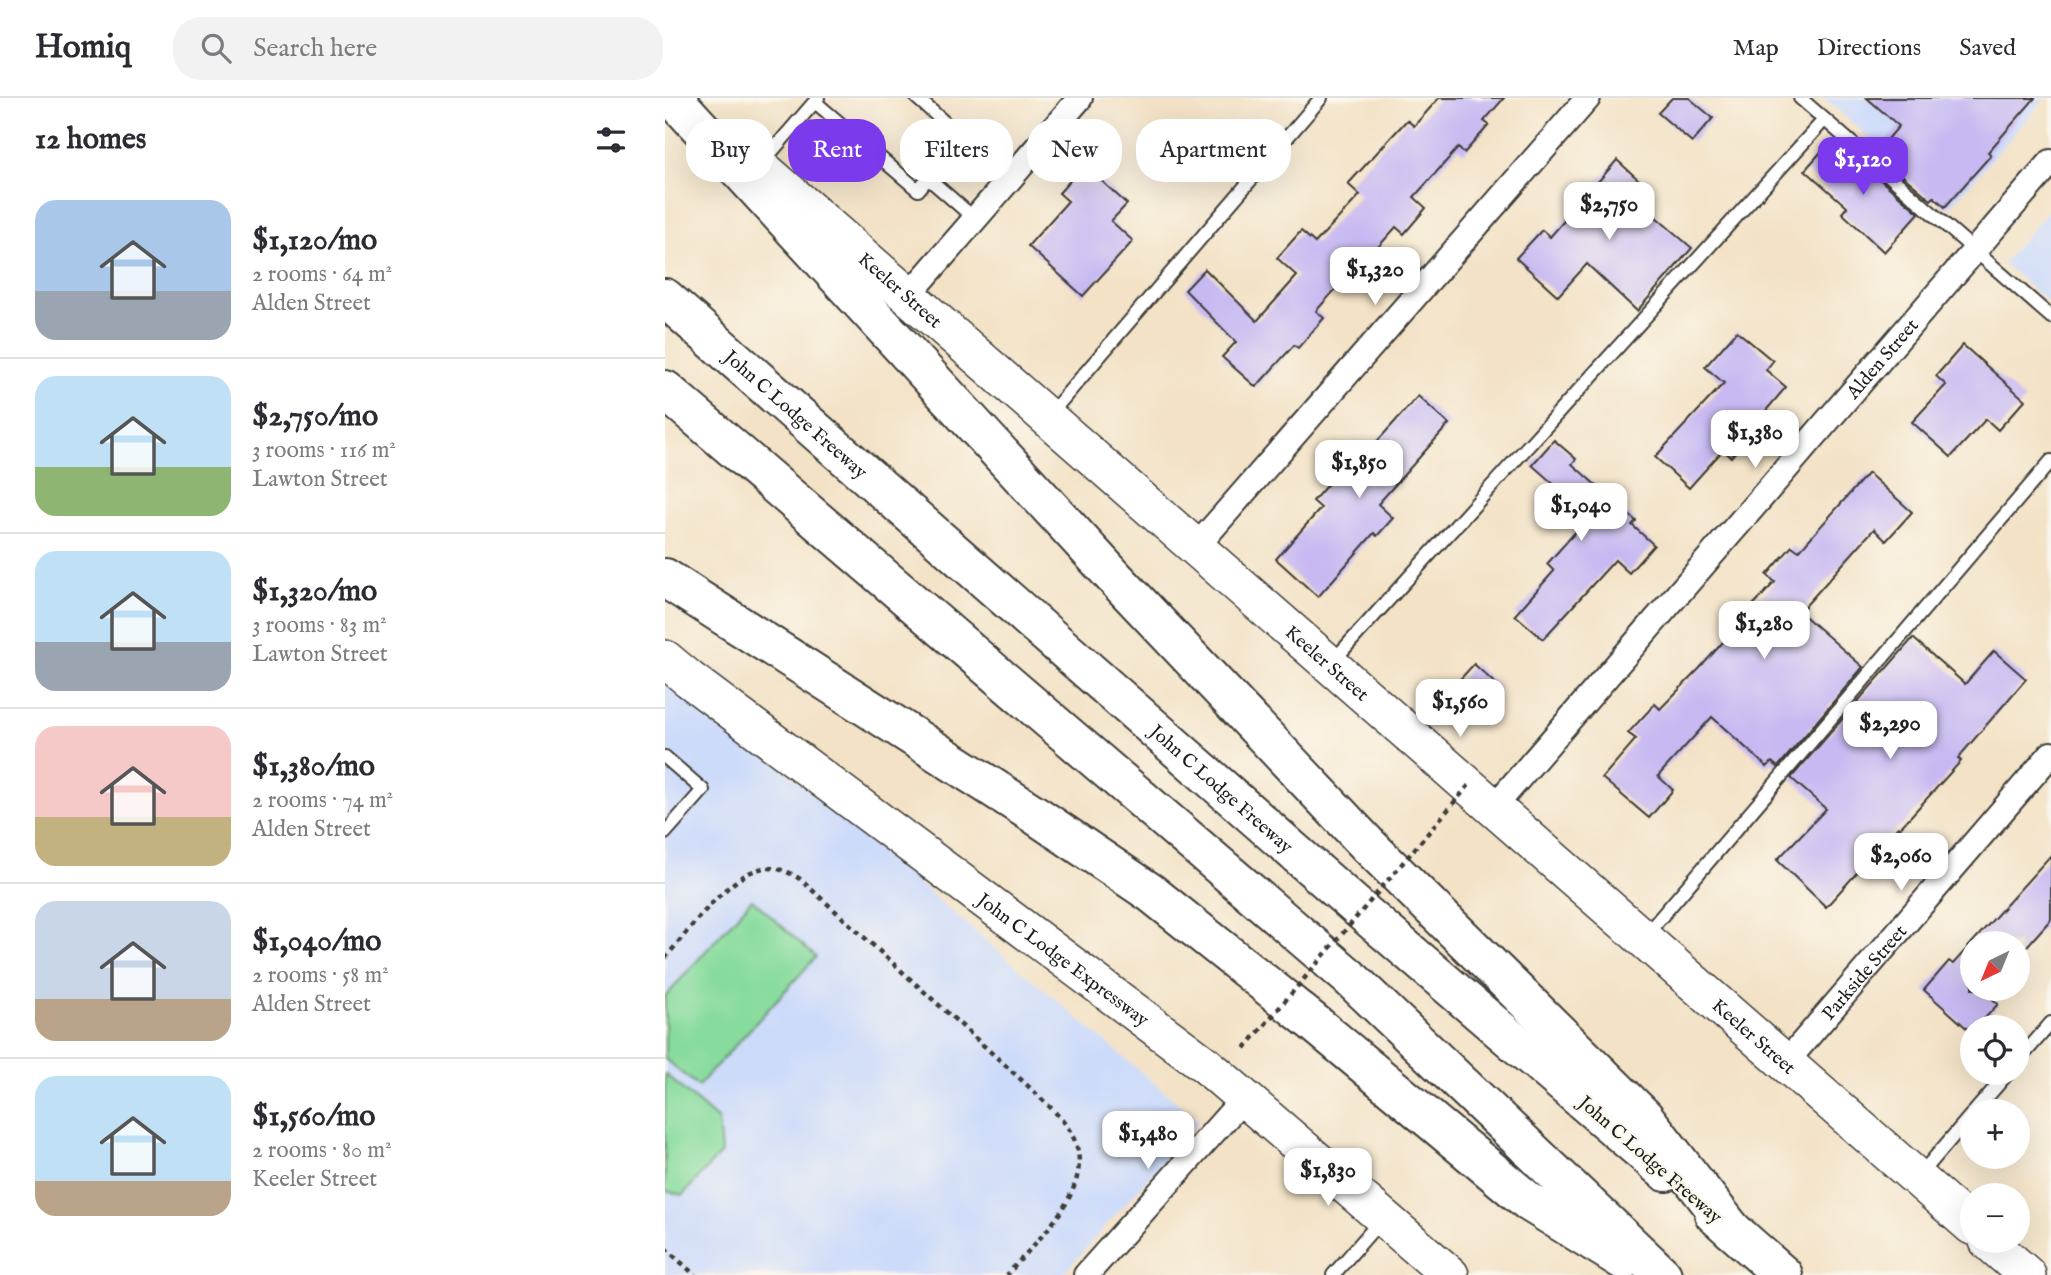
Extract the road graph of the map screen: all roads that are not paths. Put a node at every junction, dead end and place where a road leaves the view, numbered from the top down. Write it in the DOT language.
graph roads {
  1 [pos="673,98"];
  2 [pos="682,98"];
  3 [pos="918,98"];
  4 [pos="1080,98"];
  5 [pos="1321,98"];
  6 [pos="1588,98"];
  7 [pos="1800,98"];
  8 [pos="817,100"];
  9 [pos="706,119"];
  10 [pos="941,119"];
  11 [pos="1824,120"];
  12 [pos="774,149"];
  13 [pos="2051,162"];
  14 [pos="900,174"];
  15 [pos="774,179"];
  16 [pos="909,182"];
  17 [pos="924,182"];
  18 [pos="934,182"];
  19 [pos="975,219"];
  20 [pos="1975,250"];
  21 [pos="909,295"];
  22 [pos="665,298"];
  23 [pos="2051,317"];
  24 [pos="665,390"];
  25 [pos="1047,417"];
  26 [pos="2051,461"];
  27 [pos="1196,547"];
  28 [pos="665,578"];
  29 [pos="665,659"];
  30 [pos="1330,664"];
  31 [pos="2051,754"];
  32 [pos="665,757"];
  33 [pos="1482,796"];
  34 [pos="665,834"];
  35 [pos="1643,938"];
  36 [pos="2051,1023"];
  37 [pos="2030,1048"];
  38 [pos="1786,1062"];
  39 [pos="1998,1085"];
  40 [pos="1244,1098"];
  41 [pos="1986,1099"];
  42 [pos="1960,1129"];
  43 [pos="1918,1178"];
  44 [pos="1960,1215"];
  45 [pos="1383,1218"];
  46 [pos="1732,1230"];
  47 [pos="2002,1253"];
  48 [pos="1086,1275"];
  49 [pos="1333,1275"];
  50 [pos="1450,1275"];
  51 [pos="1647,1275"];
  52 [pos="1662,1275"];
  53 [pos="1783,1275"];
  54 [pos="2027,1275"];
  1 -- 46 [label="highway"];
  2 -- 9 [label="main road, Keeler Street"];
  3 -- 10 [label="lane"];
  4 -- 19 [label="street"];
  5 -- 25 [label="lane"];
  6 -- 27 [label="street"];
  7 -- 11 [label="lane"];
  8 -- 12 [label="lane"];
  8 -- 14 [label="lane"];
  11 -- 20 [label="lane"];
  11 -- 30 [label="lane"];
  13 -- 20 [label="street, Alden Street"];
  15 -- 21 [label="main road, Keeler Street"];
  16 -- 17 [label="lane"];
  18 -- 19 [label="lane"];
  19 -- 21 [label="street"];
  20 -- 23 [label="lane"];
  20 -- 33 [label="street, Alden Street"];
  21 -- 25 [label="main road, Keeler Street"];
  22 -- 46 [label="highway, John C Lodge Freeway"];
  24 -- 52 [label="highway"];
  25 -- 27 [label="main road, Keeler Street"];
  26 -- 35 [label="lane"];
  27 -- 30 [label="main road, Keeler Street"];
  28 -- 51 [label="highway"];
  29 -- 40 [label="main road, John C Lodge Expressway"];
  30 -- 33 [label="main road, Keeler Street"];
  31 -- 38 [label="street, Parkside Street"];
  32 -- 34 [label="lane"];
  33 -- 35 [label="main road, Keeler Street"];
  35 -- 38 [label="main road, Keeler Street"];
  36 -- 37 [label="lane"];
  38 -- 43 [label="main road, Keeler Street"];
  39 -- 41 [label="lane"];
  40 -- 45 [label="main road, John C Lodge Expressway"];
  40 -- 48 [label="street"];
  42 -- 43 [label="lane"];
  43 -- 44 [label="main road, Keeler Street"];
  45 -- 49 [label="lane"];
  45 -- 50 [label="main road, John C Lodge Expressway"];
  46 -- 53 [label="highway, John C Lodge Freeway"];
  47 -- 54 [label="main road"];
}
